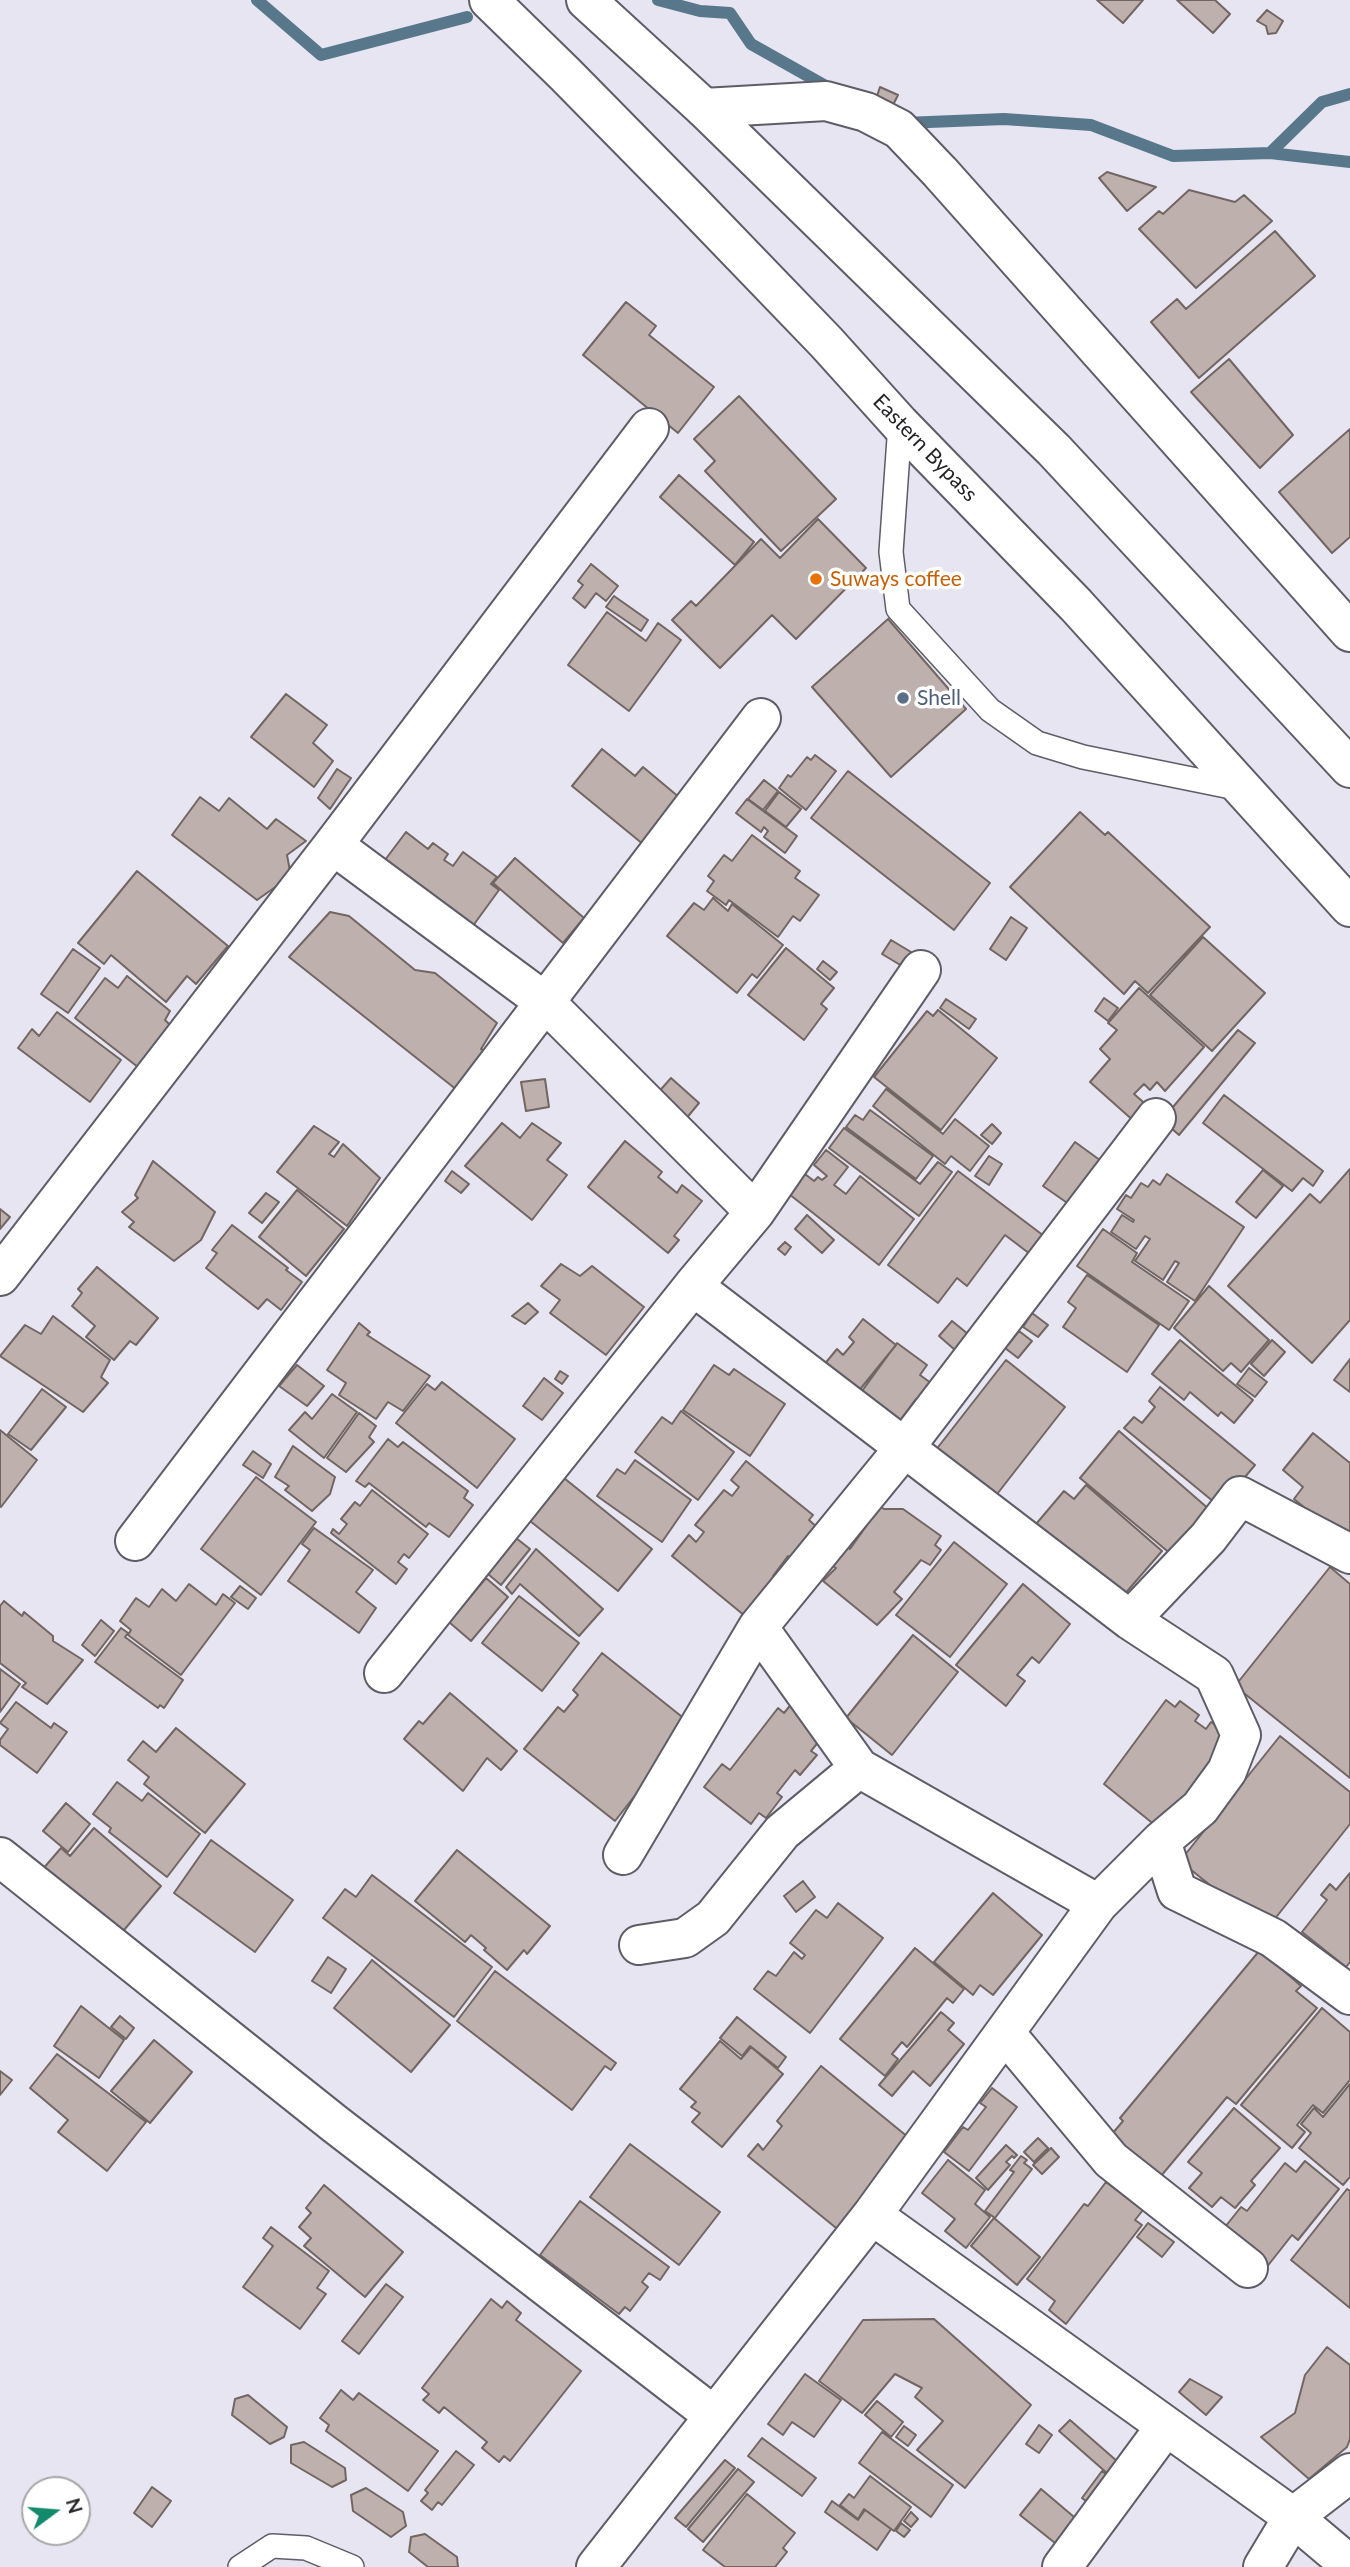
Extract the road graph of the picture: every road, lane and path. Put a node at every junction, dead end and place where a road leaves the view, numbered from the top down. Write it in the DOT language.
graph roads {
  1 [pos="489,0"];
  2 [pos="586,0"];
  3 [pos="704,108"];
  4 [pos="900,424"];
  5 [pos="649,428"];
  6 [pos="1350,632"];
  7 [pos="761,718"];
  8 [pos="1350,768"];
  9 [pos="1244,789"];
  10 [pos="332,845"];
  11 [pos="1350,907"];
  12 [pos="921,970"];
  13 [pos="545,1002"];
  14 [pos="1156,1118"];
  15 [pos="755,1212"];
  16 [pos="0,1276"];
  17 [pos="693,1286"];
  18 [pos="905,1447"];
  19 [pos="135,1541"];
  20 [pos="1350,1554"];
  21 [pos="1130,1620"];
  22 [pos="758,1627"];
  23 [pos="384,1673"];
  24 [pos="859,1768"];
  25 [pos="1161,1841"];
  26 [pos="623,1854"];
  27 [pos="0,1857"];
  28 [pos="1098,1904"];
  29 [pos="639,1945"];
  30 [pos="1350,1995"];
  31 [pos="1005,2033"];
  32 [pos="872,2215"];
  33 [pos="1248,2268"];
  34 [pos="713,2415"];
  35 [pos="1166,2426"];
  36 [pos="1350,2473"];
  37 [pos="1293,2517"];
  38 [pos="1350,2565"];
  39 [pos="240,2567"];
  40 [pos="352,2567"];
  41 [pos="596,2567"];
  42 [pos="1062,2567"];
  43 [pos="1263,2567"];
  1 -- 4 [label="street, Eastern Bypass"];
  2 -- 3 [label="street"];
  3 -- 6 [label="street"];
  3 -- 8 [label="street"];
  4 -- 9 [label="street, Eastern Bypass"];
  4 -- 9 [label="lane"];
  5 -- 10 [label="street"];
  7 -- 13 [label="street"];
  9 -- 11 [label="street, Eastern Bypass"];
  10 -- 13 [label="street"];
  10 -- 16 [label="street"];
  12 -- 15 [label="street"];
  13 -- 15 [label="street"];
  13 -- 19 [label="street"];
  14 -- 18 [label="street"];
  15 -- 17 [label="street"];
  17 -- 18 [label="street"];
  17 -- 23 [label="street"];
  18 -- 21 [label="street"];
  18 -- 22 [label="street"];
  20 -- 21 [label="street"];
  21 -- 25 [label="street"];
  22 -- 24 [label="street"];
  22 -- 26 [label="street"];
  24 -- 28 [label="street"];
  24 -- 29 [label="street"];
  25 -- 28 [label="street"];
  25 -- 30 [label="street"];
  27 -- 34 [label="street"];
  28 -- 31 [label="street"];
  31 -- 32 [label="street"];
  31 -- 33 [label="street"];
  32 -- 34 [label="street"];
  32 -- 35 [label="street"];
  34 -- 41 [label="street"];
  35 -- 37 [label="street"];
  35 -- 42 [label="street"];
  36 -- 37 [label="street"];
  37 -- 38 [label="street"];
  37 -- 43 [label="street"];
  39 -- 40 [label="lane"];
}
